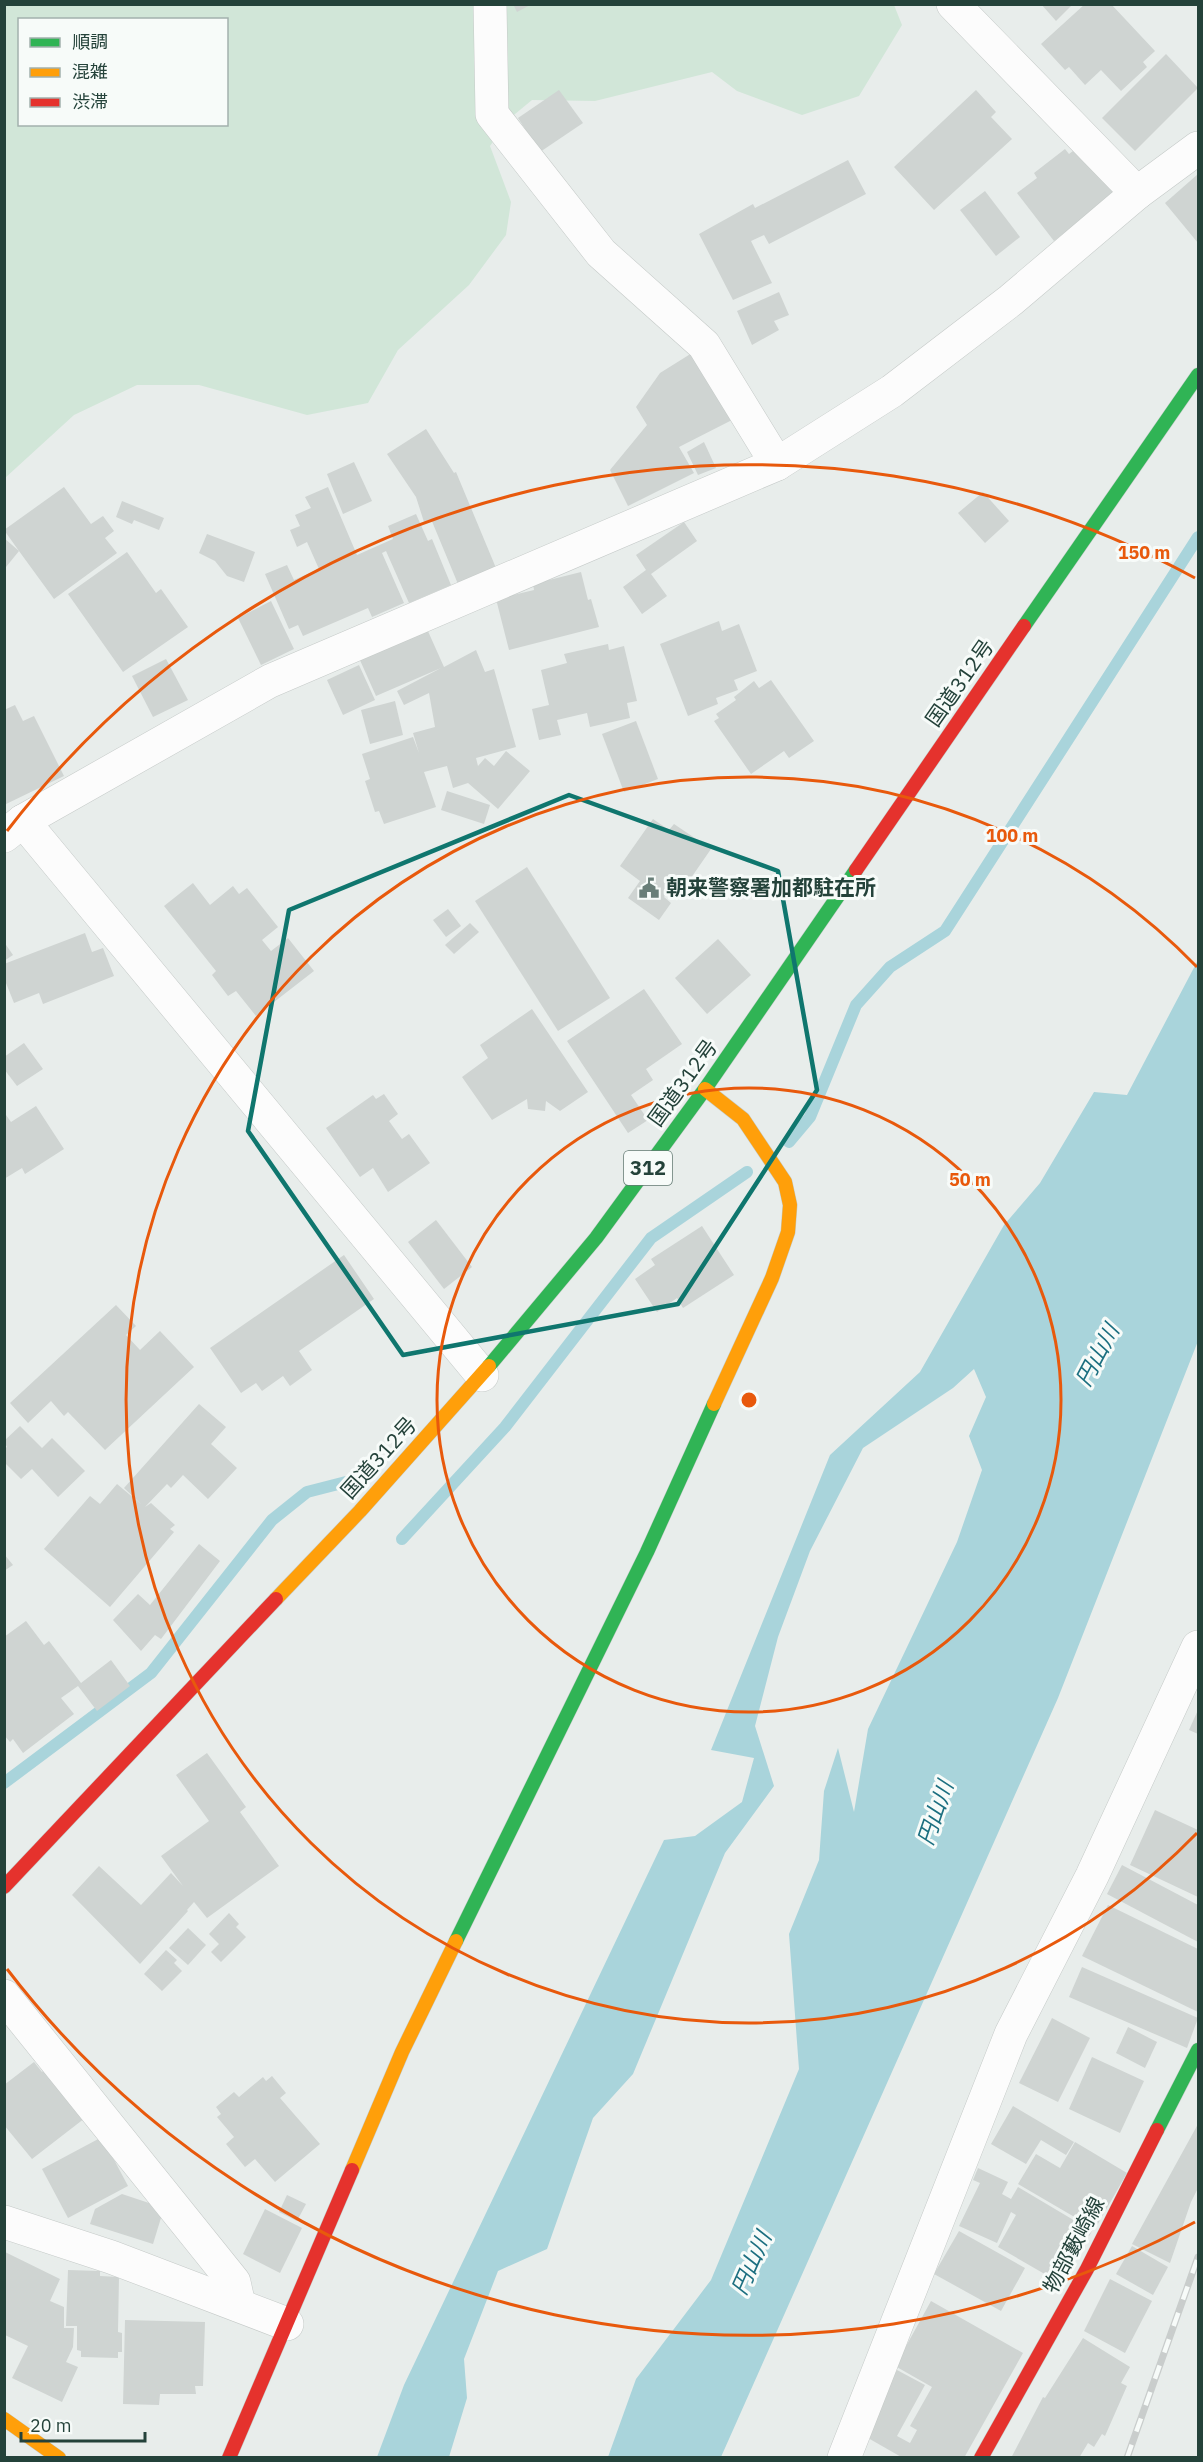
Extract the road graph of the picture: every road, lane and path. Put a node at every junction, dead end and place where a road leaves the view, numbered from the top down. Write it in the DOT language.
graph roads {
  1 [pos="490,4"];
  2 [pos="953,4"];
  3 [pos="1198,148"];
  4 [pos="1137,192"];
  5 [pos="1198,375"];
  6 [pos="777,464"];
  7 [pos="14,828"];
  8 [pos="705,1089"];
  9 [pos="482,1375"];
  10 [pos="1198,1647"];
  11 [pos="4,1887"];
  12 [pos="4,1996"];
  13 [pos="1198,2050"];
  14 [pos="4,2222"];
  15 [pos="239,2306"];
  16 [pos="287,2324"];
  17 [pos="4,2419"];
  18 [pos="59,2457"];
  19 [pos="230,2457"];
  20 [pos="844,2457"];
  21 [pos="981,2457"];
  1 -- 6 [label="street"];
  2 -- 4 [label="street"];
  3 -- 4 [label="street"];
  4 -- 6 [label="street"];
  5 -- 8 [label="main road, 国道312号 / 312"];
  6 -- 7 [label="street"];
  7 -- 9 [label="street"];
  8 -- 9 [label="main road, 国道312号 / 312"];
  8 -- 16 [label="main road"];
  9 -- 11 [label="main road, 国道312号 / 312"];
  10 -- 20 [label="street"];
  12 -- 15 [label="street"];
  13 -- 21 [label="main road, 物部藪崎線"];
  14 -- 15 [label="street"];
  15 -- 16 [label="street"];
  16 -- 19 [label="main road"];
  17 -- 18 [label="main road"];
}
